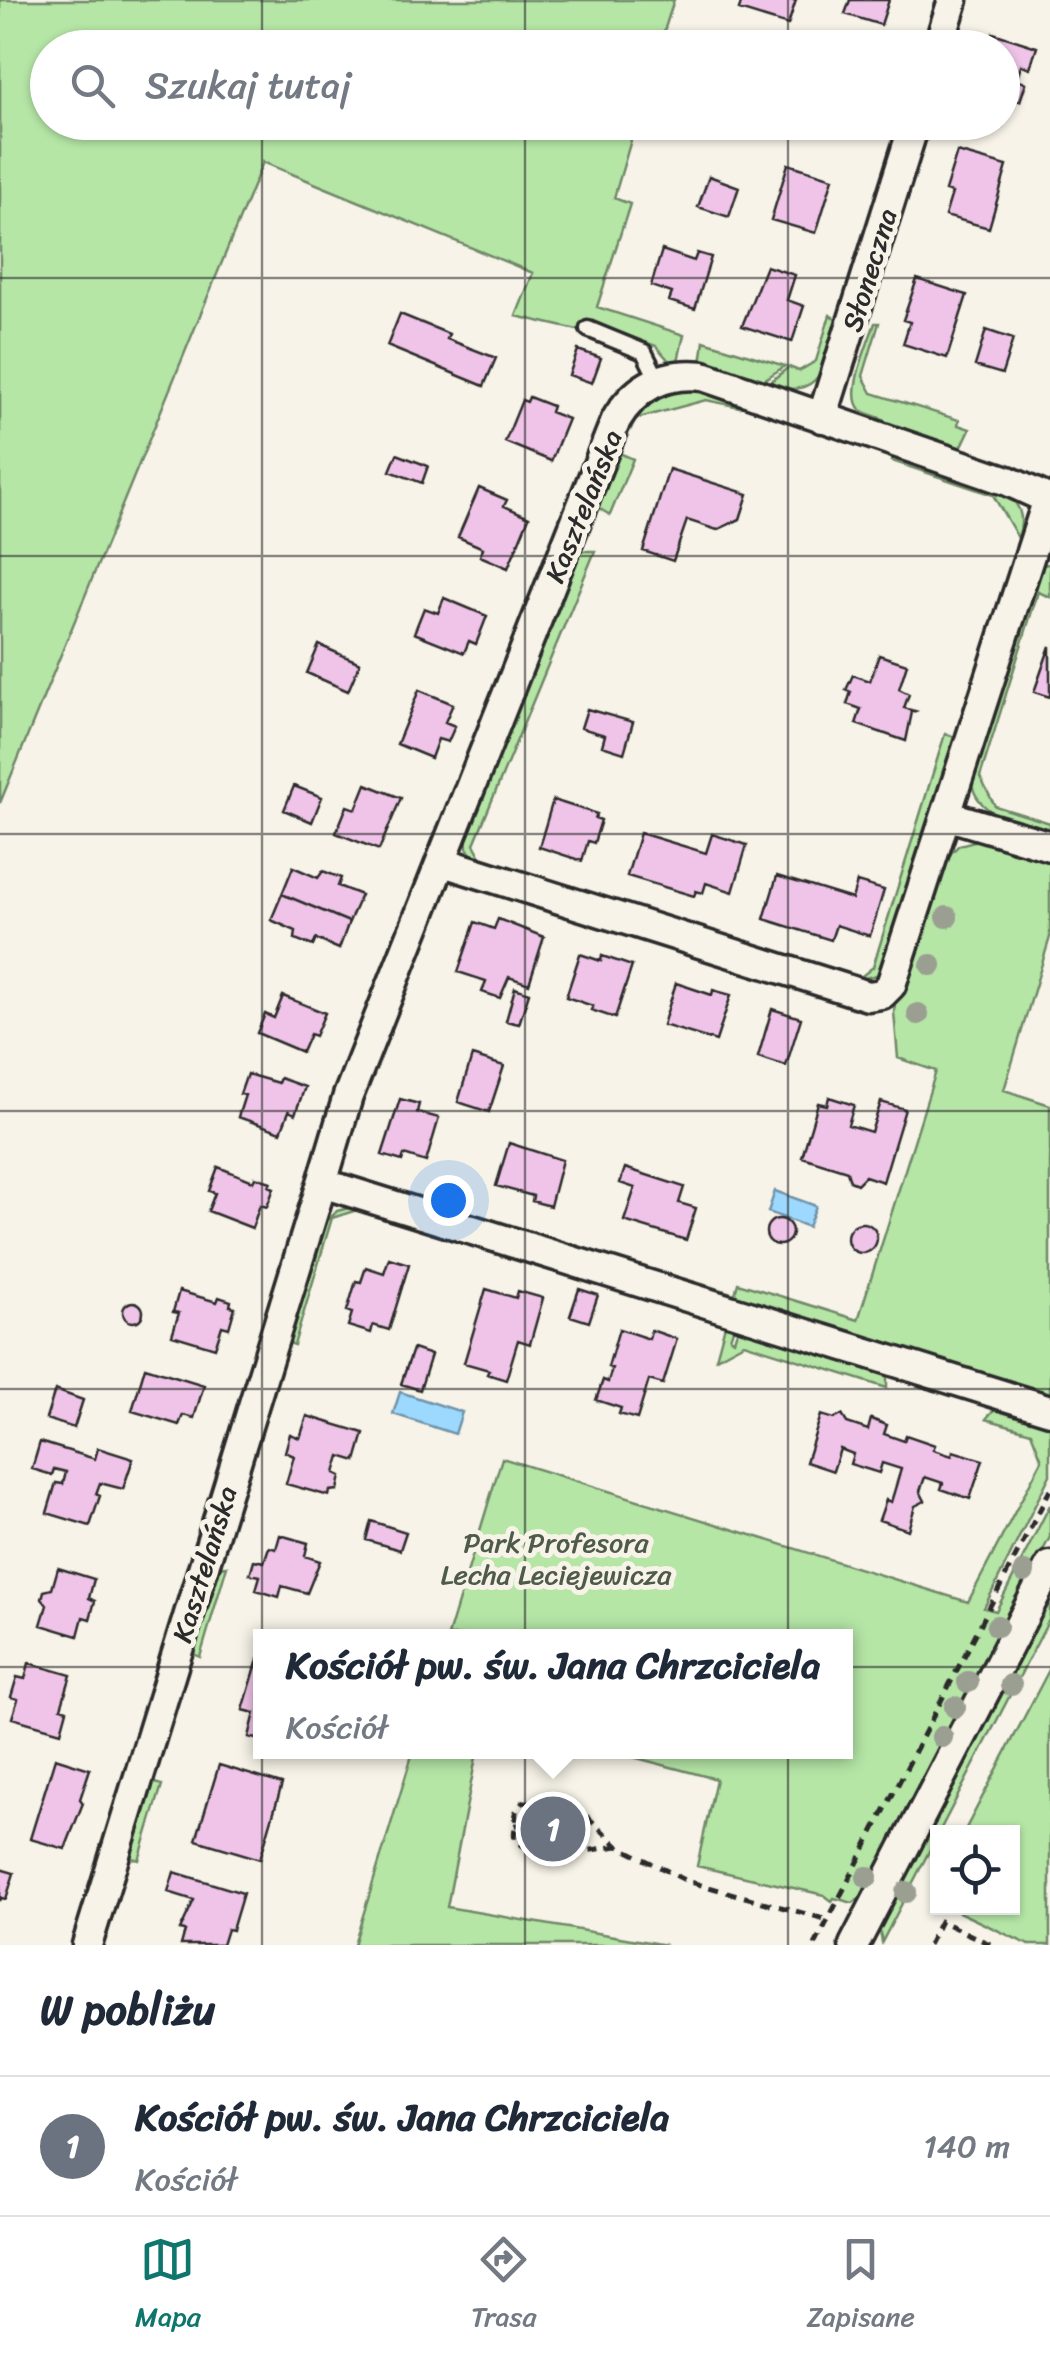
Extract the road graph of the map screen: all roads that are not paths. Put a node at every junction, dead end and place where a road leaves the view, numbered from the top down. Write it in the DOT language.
graph roads {
  1 [pos="953,0"];
  2 [pos="944,30"];
  3 [pos="909,140"];
  4 [pos="588,329"];
  5 [pos="658,380"];
  6 [pos="822,418"];
  7 [pos="1049,499"];
  8 [pos="946,815"];
  9 [pos="1050,846"];
  10 [pos="443,862"];
  11 [pos="322,1183"];
  12 [pos="1050,1410"];
  13 [pos="1050,1566"];
  14 [pos="87,1945"];
  15 [pos="854,1945"];
  1 -- 2 [label="street"];
  3 -- 6 [label="street, Słoneczna"];
  4 -- 5 [label="lane"];
  5 -- 6 [label="street"];
  5 -- 10 [label="street, Kasztelańska"];
  6 -- 7 [label="street"];
  7 -- 8 [label="street"];
  8 -- 9 [label="street"];
  8 -- 10 [label="street"];
  10 -- 11 [label="street, Kasztelańska"];
  11 -- 12 [label="street"];
  11 -- 14 [label="street, Kasztelańska"];
  13 -- 15 [label="street"];
}
